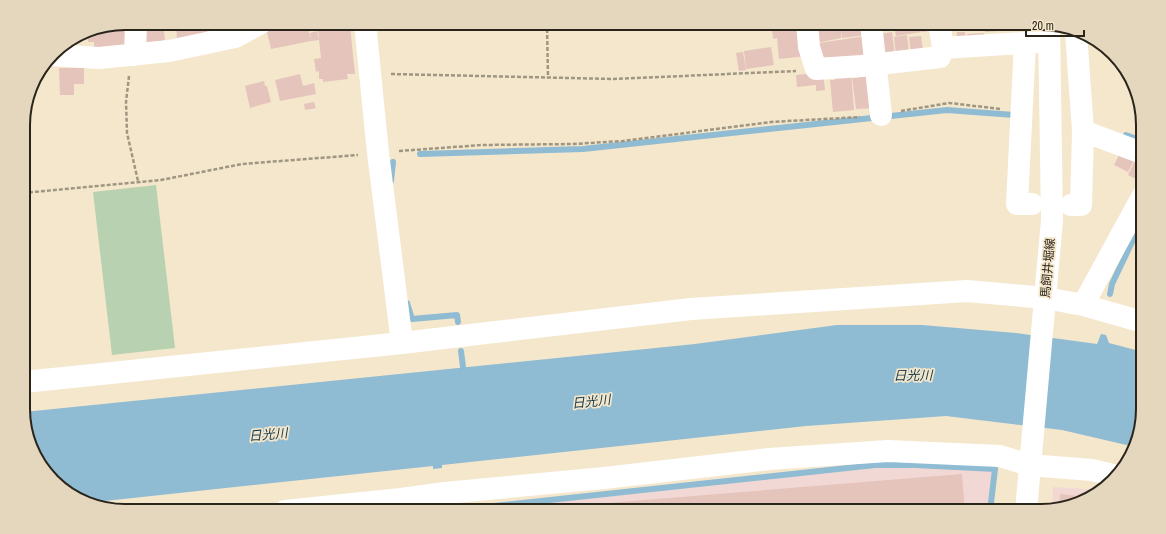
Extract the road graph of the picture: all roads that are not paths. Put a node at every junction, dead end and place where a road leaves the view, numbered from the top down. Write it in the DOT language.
graph roads {
  1 [pos="136,30"];
  2 [pos="249,30"];
  3 [pos="366,30"];
  4 [pos="808,30"];
  5 [pos="872,30"];
  6 [pos="940,30"];
  7 [pos="1049,33"];
  8 [pos="1064,33"];
  9 [pos="1079,38"];
  10 [pos="1025,43"];
  11 [pos="943,48"];
  12 [pos="135,55"];
  13 [pos="60,56"];
  14 [pos="876,64"];
  15 [pos="881,115"];
  16 [pos="1083,131"];
  17 [pos="1136,151"];
  18 [pos="1032,204"];
  19 [pos="1072,205"];
  20 [pos="1136,208"];
  21 [pos="1045,305"];
  22 [pos="1083,305"];
  23 [pos="1136,320"];
  24 [pos="402,343"];
  25 [pos="30,381"];
  26 [pos="1029,461"];
  27 [pos="1110,474"];
  28 [pos="353,504"];
  29 [pos="1026,504"];
  1 -- 12 [label="street"];
  2 -- 12 [label="street"];
  3 -- 24 [label="street"];
  4 -- 14 [label="street"];
  5 -- 14 [label="street"];
  6 -- 11 [label="street"];
  7 -- 8 [label="street"];
  7 -- 10 [label="street"];
  7 -- 21 [label="street, 馬飼井堀線"];
  9 -- 16 [label="street"];
  10 -- 11 [label="street"];
  10 -- 18 [label="street"];
  11 -- 14 [label="street"];
  12 -- 13 [label="street"];
  14 -- 15 [label="street"];
  16 -- 17 [label="street"];
  16 -- 19 [label="street"];
  20 -- 22 [label="street"];
  21 -- 22 [label="street"];
  21 -- 24 [label="street"];
  21 -- 26 [label="street, 馬飼井堀線"];
  22 -- 23 [label="street"];
  24 -- 25 [label="street"];
  26 -- 27 [label="street"];
  26 -- 28 [label="street"];
  26 -- 29 [label="street, 馬飼井堀線"];
}
